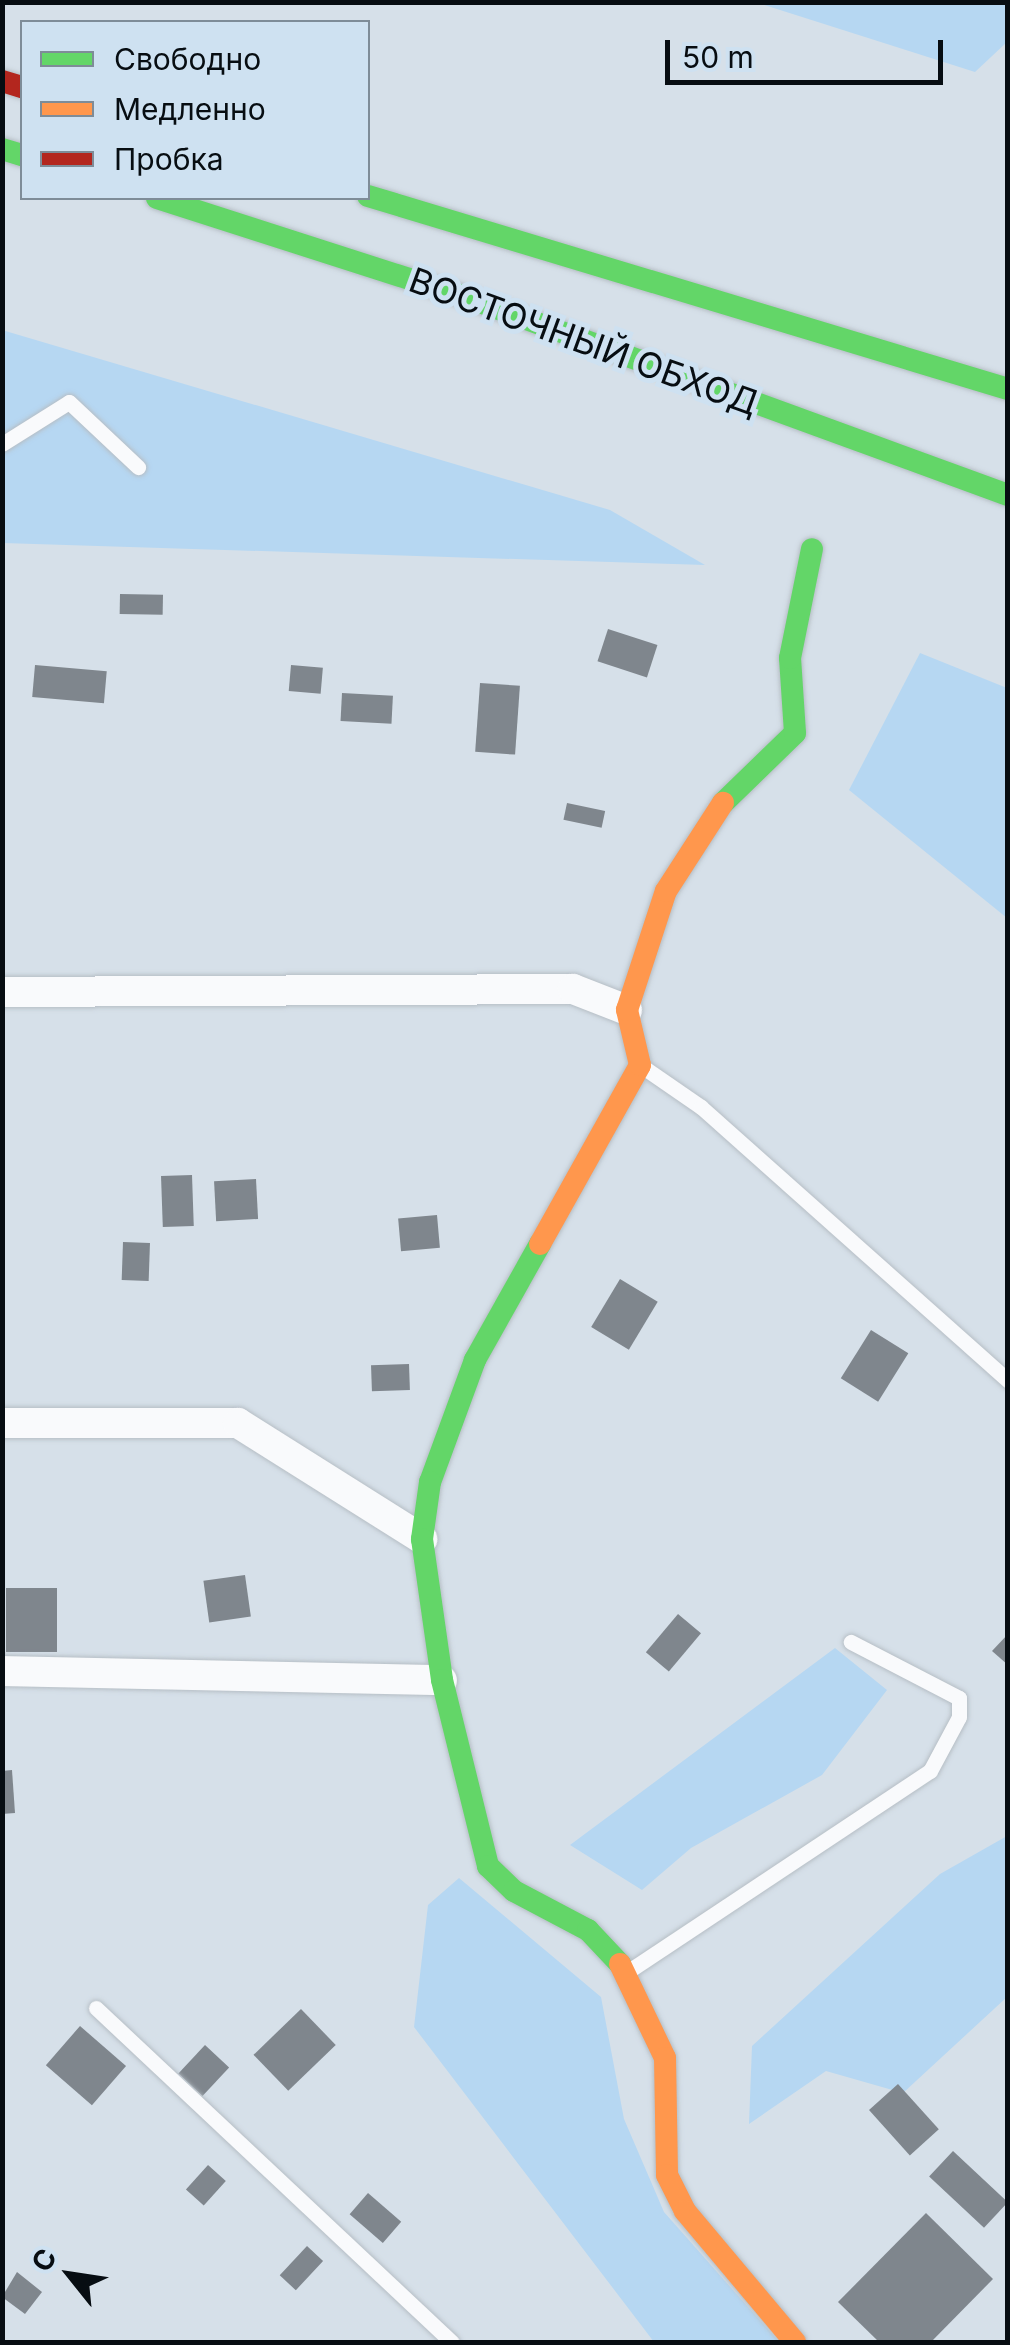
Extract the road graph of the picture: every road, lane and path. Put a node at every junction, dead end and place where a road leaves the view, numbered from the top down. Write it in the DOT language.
graph roads {
  1 [pos="370,197"];
  2 [pos="163,200"];
  3 [pos="1008,389"];
  4 [pos="2,444"];
  5 [pos="138,468"];
  6 [pos="1008,495"];
  7 [pos="812,549"];
  8 [pos="2,992"];
  9 [pos="627,1010"];
  10 [pos="640,1064"];
  11 [pos="1008,1380"];
  12 [pos="2,1423"];
  13 [pos="422,1538"];
  14 [pos="852,1642"];
  15 [pos="2,1671"];
  16 [pos="442,1680"];
  17 [pos="627,1972"];
  18 [pos="96,2008"];
  19 [pos="452,2342"];
  20 [pos="795,2342"];
  1 -- 3 [label="main road, ВОСТОЧНЫЙ ОБХОД"];
  2 -- 6 [label="main road, ВОСТОЧНЫЙ ОБХОД"];
  4 -- 5 [label="lane"];
  7 -- 9 [label="main road"];
  8 -- 9 [label="street"];
  9 -- 10 [label="main road"];
  10 -- 11 [label="lane"];
  10 -- 13 [label="main road"];
  12 -- 13 [label="street"];
  13 -- 16 [label="main road"];
  14 -- 17 [label="lane"];
  15 -- 16 [label="street"];
  16 -- 17 [label="main road"];
  17 -- 20 [label="main road"];
  18 -- 19 [label="lane"];
}
